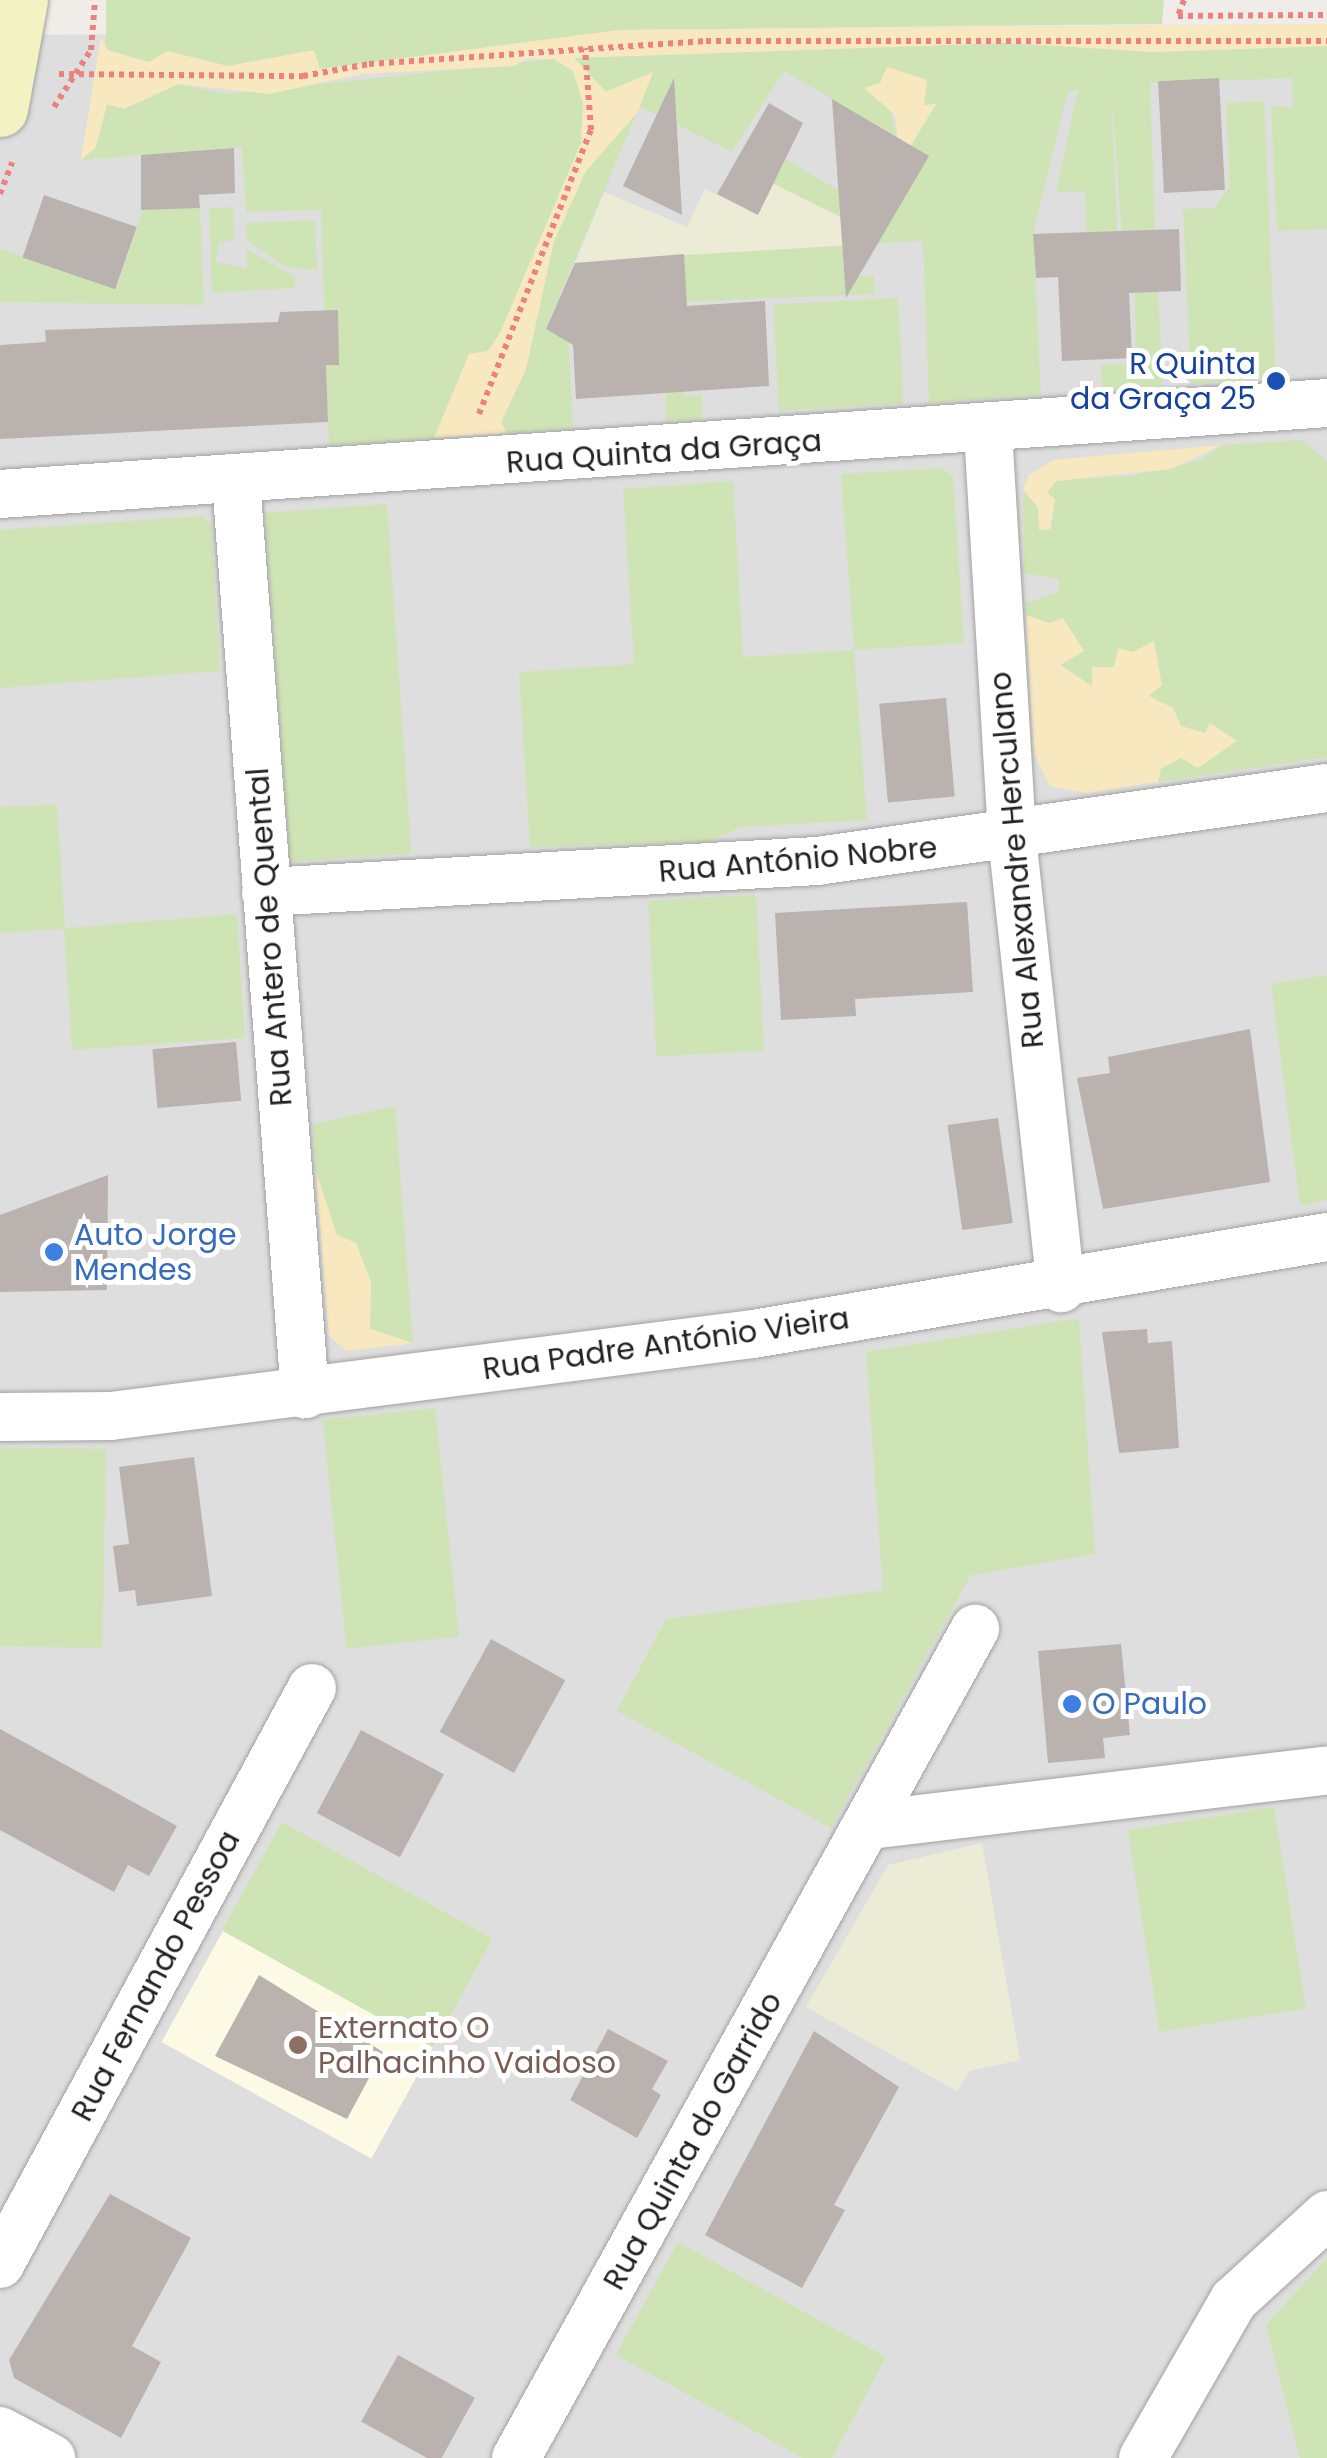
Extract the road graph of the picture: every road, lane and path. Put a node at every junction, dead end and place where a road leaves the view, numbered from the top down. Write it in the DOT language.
graph roads {
  1 [pos="20,0"];
  2 [pos="1184,0"];
  3 [pos="1327,15"];
  4 [pos="1327,41"];
  5 [pos="585,48"];
  6 [pos="4,93"];
  7 [pos="1327,404"];
  8 [pos="988,431"];
  9 [pos="475,464"];
  10 [pos="236,480"];
  11 [pos="0,494"];
  12 [pos="1327,788"];
  13 [pos="1012,836"];
  14 [pos="266,892"];
  15 [pos="1327,1237"];
  16 [pos="1061,1288"];
  17 [pos="305,1394"];
  18 [pos="0,1417"];
  19 [pos="975,1629"];
  20 [pos="312,1688"];
  21 [pos="1327,1770"];
  22 [pos="869,1825"];
  23 [pos="1327,2215"];
  24 [pos="0,2264"];
  25 [pos="0,2431"];
  26 [pos="51,2458"];
  27 [pos="516,2458"];
  28 [pos="1143,2458"];
  1 -- 6 [label="main road"];
  2 -- 3 [label="path"];
  4 -- 5 [label="path"];
  5 -- 6 [label="path"];
  5 -- 9 [label="path"];
  7 -- 8 [label="street, Rua Quinta da Graça"];
  8 -- 9 [label="street, Rua Quinta da Graça"];
  8 -- 13 [label="street, Rua Alexandre Herculano"];
  9 -- 10 [label="street, Rua Quinta da Graça"];
  10 -- 11 [label="street, Rua Quinta da Graça"];
  10 -- 14 [label="street, Rua Antero de Quental"];
  12 -- 13 [label="street, Rua António Nobre"];
  13 -- 14 [label="street, Rua António Nobre"];
  13 -- 16 [label="street, Rua Alexandre Herculano"];
  14 -- 17 [label="street, Rua Antero de Quental"];
  15 -- 16 [label="street, Rua Padre António Vieira"];
  16 -- 17 [label="street, Rua Padre António Vieira"];
  17 -- 18 [label="street, Rua Padre António Vieira"];
  19 -- 22 [label="street, Rua Quinta do Garrido"];
  20 -- 24 [label="street, Rua Fernando Pessoa"];
  21 -- 22 [label="street"];
  22 -- 27 [label="street, Rua Quinta do Garrido"];
  23 -- 28 [label="street"];
  25 -- 26 [label="street"];
}
